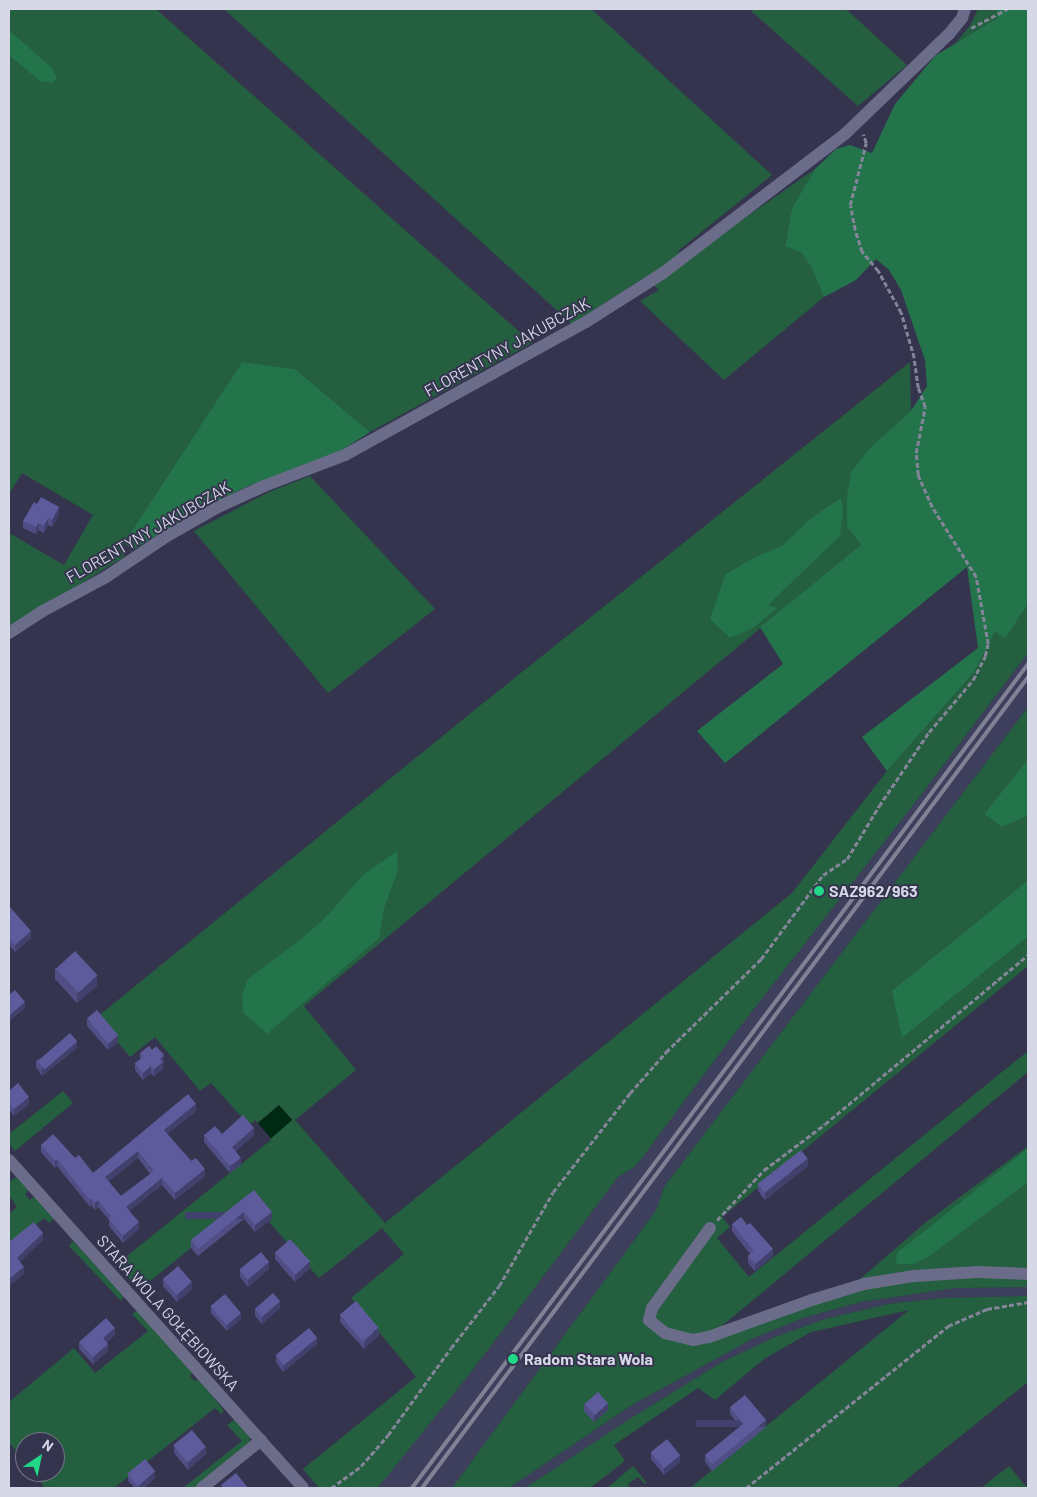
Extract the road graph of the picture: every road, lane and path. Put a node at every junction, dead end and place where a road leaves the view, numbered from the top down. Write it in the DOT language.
graph roads {
  1 [pos="965,9"];
  2 [pos="859,121"];
  3 [pos="9,633"];
  4 [pos="1028,955"];
  5 [pos="9,1160"];
  6 [pos="710,1228"];
  7 [pos="1028,1274"];
  8 [pos="1028,1302"];
  9 [pos="261,1440"];
  10 [pos="202,1488"];
  11 [pos="303,1488"];
  12 [pos="330,1488"];
  13 [pos="746,1488"];
  1 -- 2 [label="street, FLORENTYNY JAKUBCZAK"];
  2 -- 3 [label="street, FLORENTYNY JAKUBCZAK"];
  2 -- 12 [label="path"];
  4 -- 6 [label="path"];
  5 -- 9 [label="street, STARA WOLA GOŁĘBIOWSKA"];
  6 -- 7 [label="street"];
  8 -- 13 [label="path"];
  9 -- 10 [label="street"];
  9 -- 11 [label="street, STARA WOLA GOŁĘBIOWSKA"];
}
